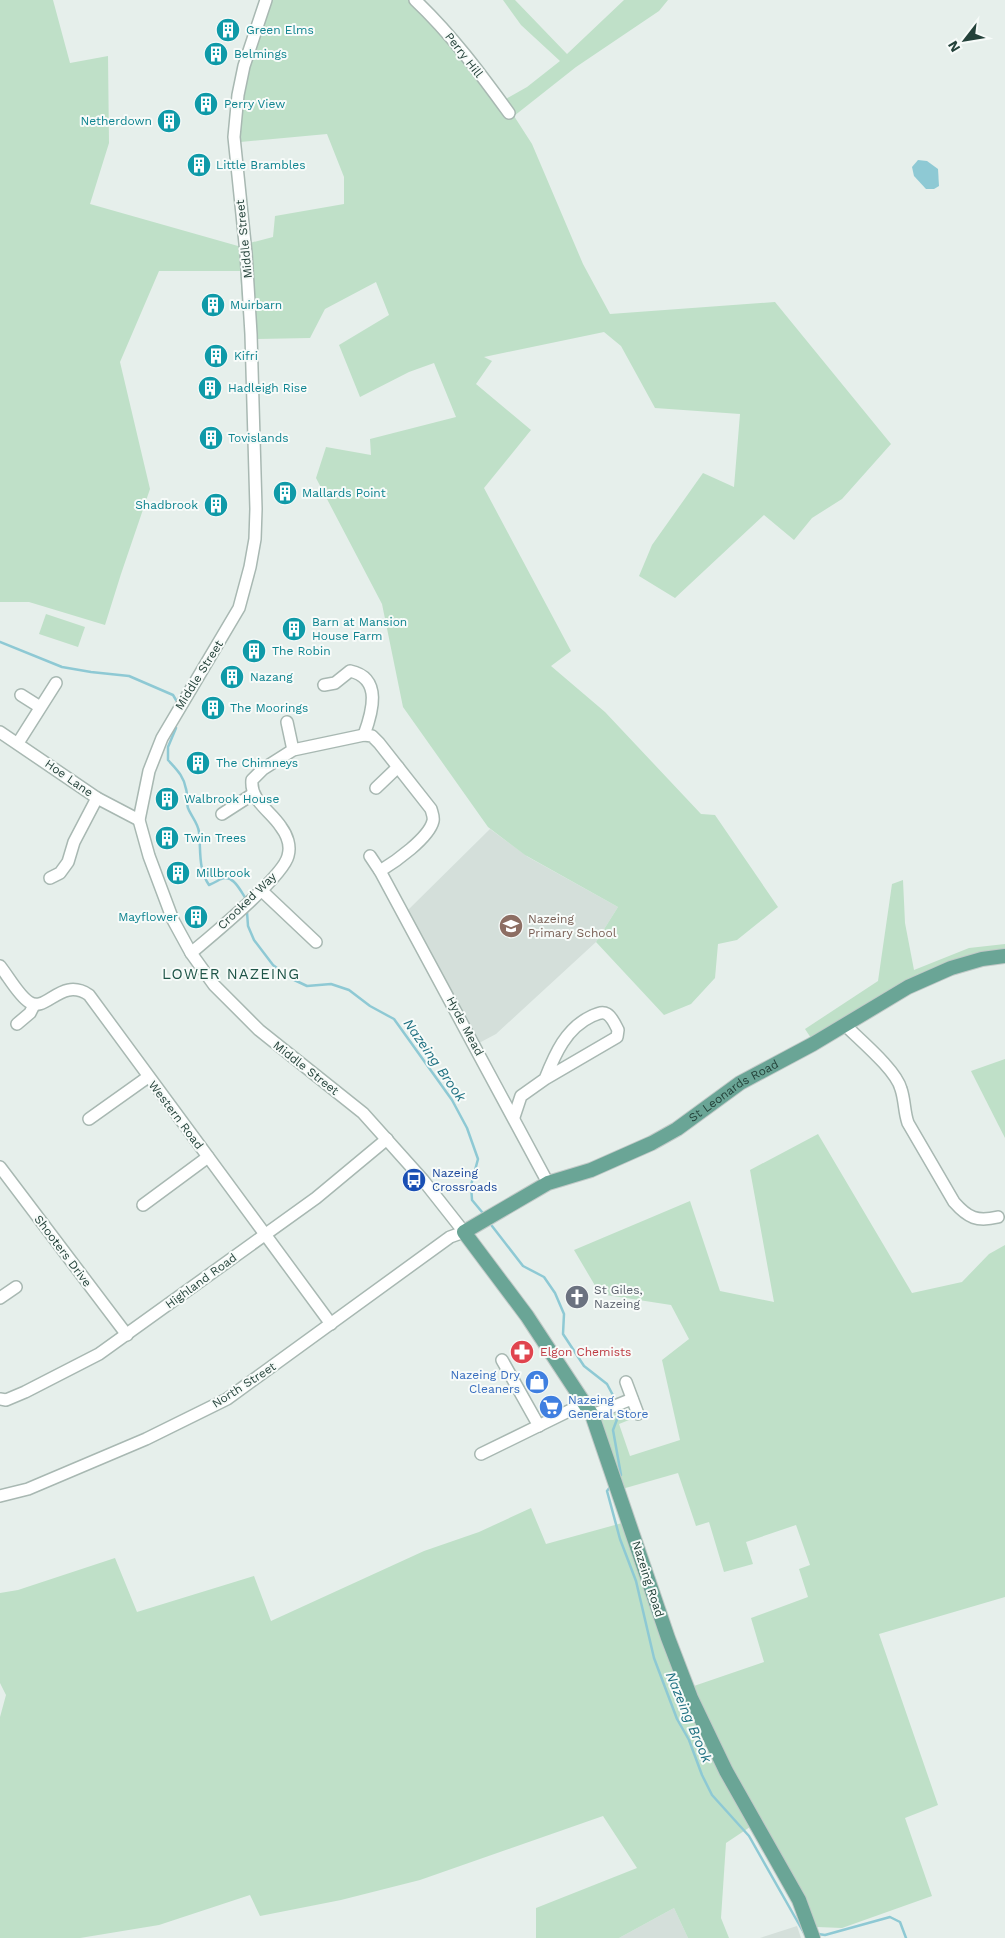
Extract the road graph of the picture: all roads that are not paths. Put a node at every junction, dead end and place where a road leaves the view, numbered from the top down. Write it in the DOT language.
graph roads {
  1 [pos="266,0"];
  2 [pos="415,0"];
  3 [pos="509,113"];
  4 [pos="56,683"];
  5 [pos="324,685"];
  6 [pos="21,696"];
  7 [pos="40,707"];
  8 [pos="287,722"];
  9 [pos="0,732"];
  10 [pos="364,735"];
  11 [pos="18,743"];
  12 [pos="293,750"];
  13 [pos="398,767"];
  14 [pos="376,788"];
  15 [pos="253,794"];
  16 [pos="97,798"];
  17 [pos="222,814"];
  18 [pos="140,820"];
  19 [pos="370,856"];
  20 [pos="380,871"];
  21 [pos="50,878"];
  22 [pos="261,890"];
  23 [pos="316,942"];
  24 [pos="191,953"];
  25 [pos="1005,956"];
  26 [pos="0,966"];
  27 [pos="34,1005"];
  28 [pos="17,1024"];
  29 [pos="846,1026"];
  30 [pos="148,1077"];
  31 [pos="545,1079"];
  32 [pos="499,1090"];
  33 [pos="520,1096"];
  34 [pos="514,1117"];
  35 [pos="89,1119"];
  36 [pos="387,1139"];
  37 [pos="208,1157"];
  38 [pos="0,1167"];
  39 [pos="548,1183"];
  40 [pos="143,1205"];
  41 [pos="998,1217"];
  42 [pos="464,1232"];
  43 [pos="265,1234"];
  44 [pos="16,1287"];
  45 [pos="0,1298"];
  46 [pos="331,1324"];
  47 [pos="127,1335"];
  48 [pos="502,1360"];
  49 [pos="626,1382"];
  50 [pos="632,1399"];
  51 [pos="0,1400"];
  52 [pos="584,1403"];
  53 [pos="638,1414"];
  54 [pos="592,1415"];
  55 [pos="539,1426"];
  56 [pos="481,1454"];
  57 [pos="0,1496"];
  58 [pos="813,1938"];
  1 -- 18 [label="street, Middle Street"];
  2 -- 3 [label="street, Perry Hill"];
  4 -- 7 [label="street"];
  5 -- 10 [label="street"];
  6 -- 7 [label="street"];
  7 -- 11 [label="street"];
  8 -- 12 [label="street"];
  9 -- 11 [label="street, Hoe Lane"];
  10 -- 12 [label="street"];
  10 -- 13 [label="street"];
  11 -- 16 [label="street, Hoe Lane"];
  12 -- 15 [label="street"];
  13 -- 14 [label="street"];
  13 -- 20 [label="street"];
  15 -- 17 [label="street"];
  15 -- 22 [label="street, Crooked Way"];
  16 -- 18 [label="street, Hoe Lane"];
  16 -- 21 [label="street"];
  18 -- 24 [label="street, Middle Street"];
  19 -- 20 [label="street, Hyde Mead"];
  20 -- 32 [label="street, Hyde Mead"];
  22 -- 23 [label="street"];
  22 -- 24 [label="street, Crooked Way"];
  24 -- 36 [label="street, Middle Street"];
  25 -- 29 [label="main road, St Leonards Road"];
  26 -- 27 [label="street"];
  27 -- 28 [label="street"];
  27 -- 30 [label="street, Western Road"];
  29 -- 39 [label="main road, St Leonards Road"];
  29 -- 41 [label="street"];
  30 -- 35 [label="street"];
  30 -- 37 [label="street, Western Road"];
  31 -- 31 [label="street"];
  31 -- 33 [label="street"];
  32 -- 33 [label="street"];
  32 -- 34 [label="street, Hyde Mead"];
  33 -- 34 [label="street"];
  34 -- 39 [label="street, Hyde Mead"];
  36 -- 42 [label="street, Middle Street"];
  36 -- 43 [label="street, Highland Road"];
  37 -- 40 [label="street"];
  37 -- 43 [label="street, Western Road"];
  38 -- 47 [label="street, Shooters Drive"];
  39 -- 42 [label="main road, St Leonards Road"];
  42 -- 46 [label="street, North Street"];
  42 -- 52 [label="main road, Nazeing Road"];
  43 -- 46 [label="street, Western Road"];
  43 -- 47 [label="street, Highland Road"];
  44 -- 45 [label="street"];
  46 -- 57 [label="street, North Street"];
  47 -- 51 [label="street, Highland Road"];
  48 -- 55 [label="street"];
  49 -- 50 [label="street"];
  50 -- 53 [label="street"];
  50 -- 54 [label="street"];
  52 -- 54 [label="main road, Nazeing Road"];
  52 -- 55 [label="street"];
  54 -- 58 [label="main road, Nazeing Road"];
  55 -- 56 [label="street"];
}
